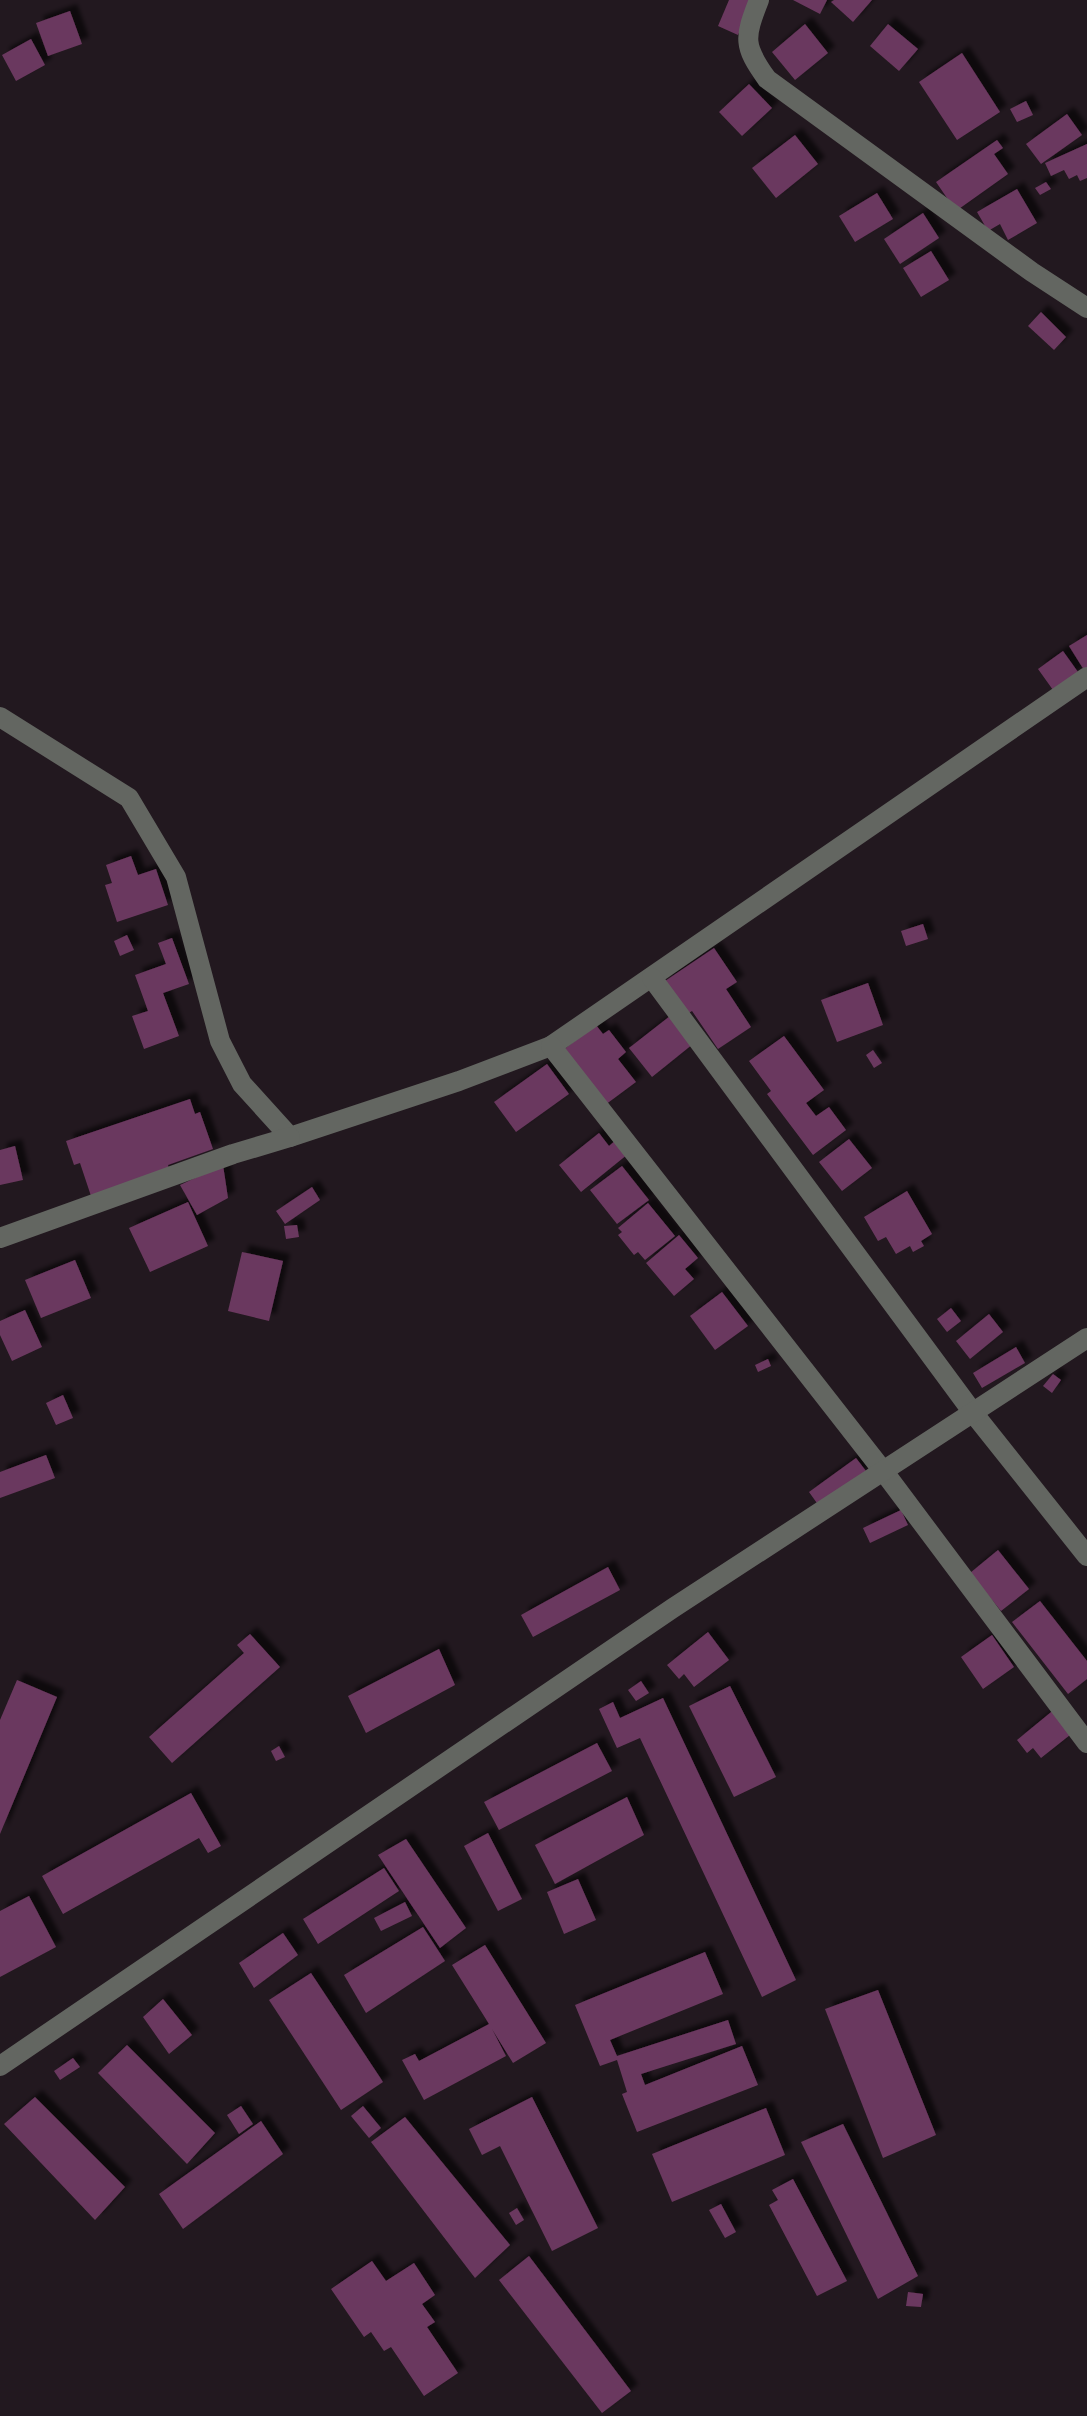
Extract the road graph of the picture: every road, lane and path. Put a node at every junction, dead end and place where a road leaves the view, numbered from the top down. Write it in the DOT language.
graph roads {
  1 [pos="759,0"];
  2 [pos="1087,308"];
  3 [pos="1087,677"];
  4 [pos="0,717"];
  5 [pos="652,978"];
  6 [pos="551,1046"];
  7 [pos="290,1137"];
  8 [pos="0,1238"];
  9 [pos="1087,1338"];
  10 [pos="974,1414"];
  11 [pos="882,1470"];
  12 [pos="1087,1556"];
  13 [pos="1087,1743"];
  14 [pos="0,2066"];
  1 -- 2 [label="street"];
  3 -- 5 [label="street"];
  4 -- 7 [label="street"];
  5 -- 6 [label="street"];
  5 -- 10 [label="street"];
  6 -- 7 [label="street"];
  6 -- 11 [label="street"];
  7 -- 8 [label="street"];
  9 -- 10 [label="street"];
  10 -- 11 [label="street"];
  10 -- 12 [label="street"];
  11 -- 13 [label="street"];
  11 -- 14 [label="street"];
}
